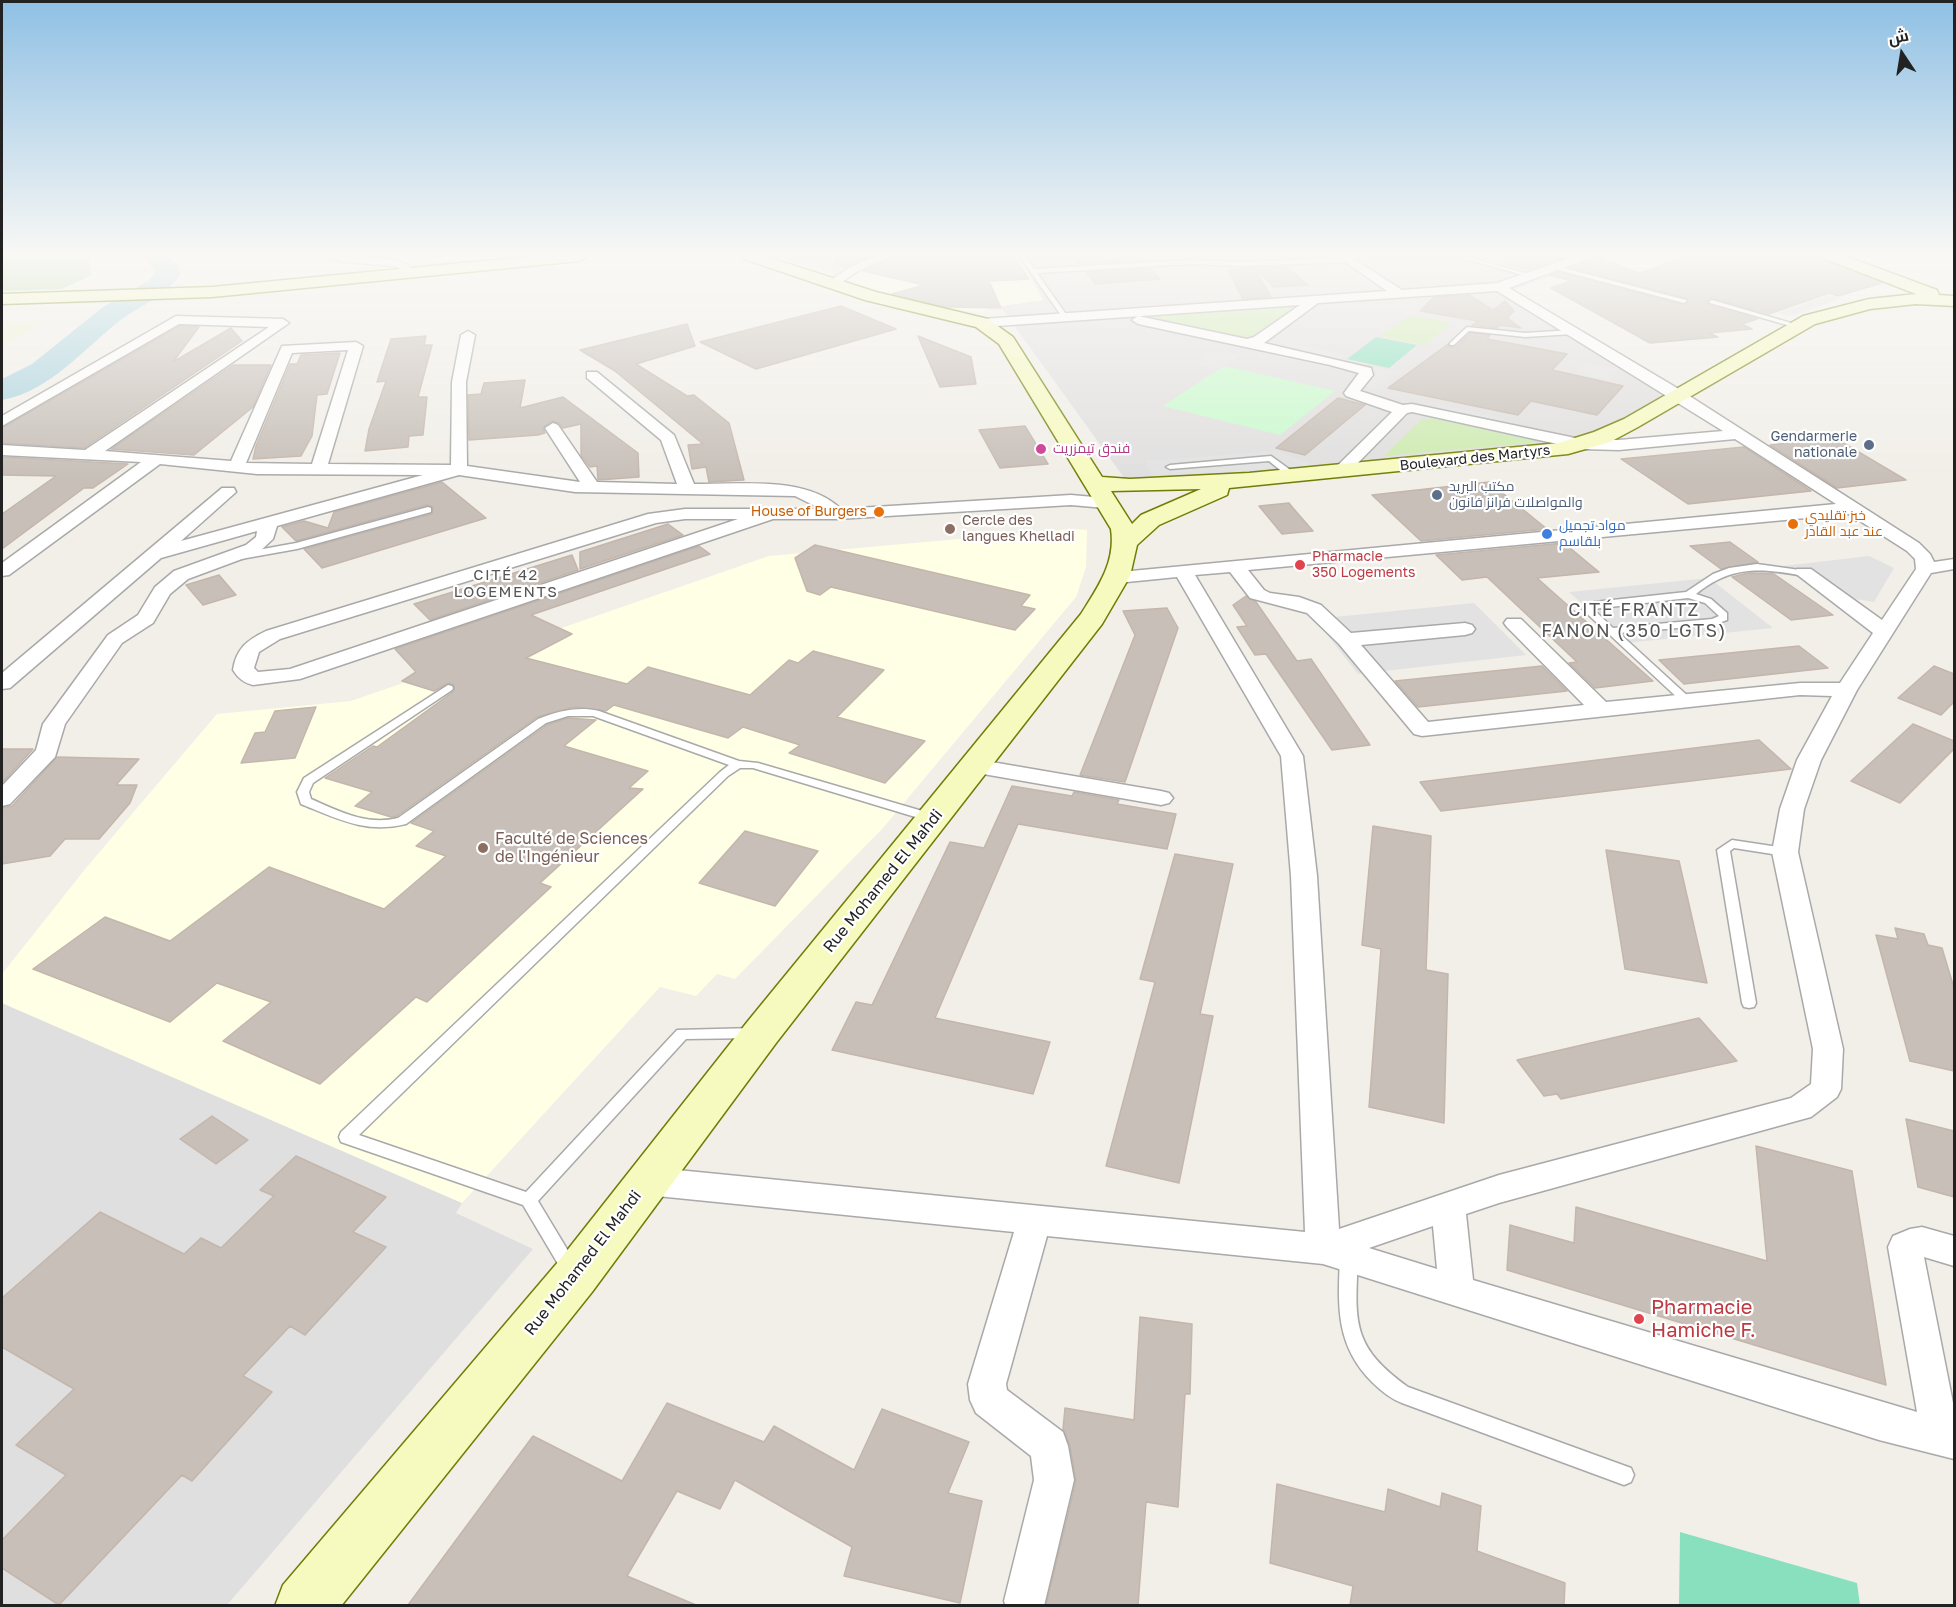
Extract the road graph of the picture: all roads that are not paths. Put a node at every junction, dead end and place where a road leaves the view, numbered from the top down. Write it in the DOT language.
graph roads {
  1 [pos="157,331"];
  2 [pos="271,331"];
  3 [pos="993,331"];
  4 [pos="1189,331"];
  5 [pos="1272,331"];
  6 [pos="1466,331"];
  7 [pos="1490,331"];
  8 [pos="1788,331"];
  9 [pos="1573,332"];
  10 [pos="468,335"];
  11 [pos="1246,343"];
  12 [pos="1452,344"];
  13 [pos="592,375"];
  14 [pos="1678,396"];
  15 [pos="1402,410"];
  16 [pos="2,422"];
  17 [pos="553,428"];
  18 [pos="1738,434"];
  19 [pos="1580,444"];
  20 [pos="2,450"];
  21 [pos="22,451"];
  22 [pos="88,455"];
  23 [pos="156,459"];
  24 [pos="2,465"];
  25 [pos="1170,467"];
  26 [pos="236,468"];
  27 [pos="319,469"];
  28 [pos="459,471"];
  29 [pos="1341,471"];
  30 [pos="1293,476"];
  31 [pos="592,488"];
  32 [pos="1200,488"];
  33 [pos="688,490"];
  34 [pos="228,492"];
  35 [pos="1099,493"];
  36 [pos="1853,508"];
  37 [pos="428,510"];
  38 [pos="837,514"];
  39 [pos="768,515"];
  40 [pos="269,522"];
  41 [pos="1126,542"];
  42 [pos="154,554"];
  43 [pos="234,557"];
  44 [pos="1954,564"];
  45 [pos="1236,567"];
  46 [pos="1925,569"];
  47 [pos="2,571"];
  48 [pos="1184,572"];
  49 [pos="1804,573"];
  50 [pos="1117,577"];
  51 [pos="1689,595"];
  52 [pos="1514,623"];
  53 [pos="1465,629"];
  54 [pos="1610,631"];
  55 [pos="1886,632"];
  56 [pos="1346,640"];
  57 [pos="2,683"];
  58 [pos="448,688"];
  59 [pos="1846,690"];
  60 [pos="1686,700"];
  61 [pos="1601,709"];
  62 [pos="738,764"];
  63 [pos="974,766"];
  64 [pos="1161,798"];
  65 [pos="2,799"];
  66 [pos="933,818"];
  67 [pos="1785,852"];
  68 [pos="1749,1003"];
  69 [pos="762,1032"];
  70 [pos="647,1181"];
  71 [pos="530,1200"];
  72 [pos="1448,1206"];
  73 [pos="1035,1219"];
  74 [pos="1954,1251"];
  75 [pos="1336,1253"];
  76 [pos="574,1277"];
  77 [pos="1456,1290"];
  78 [pos="1948,1439"];
  79 [pos="1624,1475"];
  80 [pos="1025,1601"];
  81 [pos="304,1605"];
  1 -- 16 [label="street"];
  2 -- 22 [label="street"];
  3 -- 35 [label="street"];
  4 -- 11 [label="street"];
  5 -- 11 [label="street"];
  6 -- 12 [label="lane"];
  7 -- 9 [label="lane"];
  8 -- 14 [label="street, Boulevard des Martyrs"];
  9 -- 14 [label="street"];
  10 -- 28 [label="street"];
  11 -- 15 [label="street"];
  13 -- 33 [label="street"];
  14 -- 18 [label="street"];
  14 -- 19 [label="street, Boulevard des Martyrs"];
  15 -- 19 [label="street"];
  15 -- 29 [label="street"];
  17 -- 31 [label="street"];
  18 -- 19 [label="street"];
  18 -- 36 [label="street"];
  19 -- 29 [label="street, Boulevard des Martyrs"];
  20 -- 21 [label="street"];
  21 -- 22 [label="street"];
  21 -- 24 [label="street"];
  22 -- 23 [label="street"];
  23 -- 26 [label="street"];
  23 -- 47 [label="street"];
  25 -- 30 [label="lane"];
  26 -- 27 [label="street"];
  26 -- 27 [label="street"];
  27 -- 28 [label="street"];
  28 -- 31 [label="street"];
  28 -- 40 [label="street"];
  29 -- 30 [label="street, Boulevard des Martyrs"];
  30 -- 32 [label="street, Boulevard des Martyrs"];
  31 -- 33 [label="street"];
  32 -- 35 [label="street"];
  32 -- 41 [label="street"];
  33 -- 38 [label="street"];
  34 -- 42 [label="street"];
  35 -- 38 [label="street"];
  35 -- 41 [label="street"];
  36 -- 45 [label="street"];
  36 -- 46 [label="street"];
  37 -- 43 [label="lane"];
  38 -- 39 [label="street"];
  39 -- 39 [label="street"];
  40 -- 42 [label="street"];
  40 -- 43 [label="street"];
  41 -- 50 [label="street, Rue Mohamed El Mahdi"];
  42 -- 57 [label="street"];
  43 -- 65 [label="street"];
  44 -- 46 [label="street"];
  45 -- 48 [label="street"];
  45 -- 56 [label="street"];
  46 -- 55 [label="street"];
  48 -- 50 [label="street"];
  48 -- 75 [label="street"];
  49 -- 51 [label="lane"];
  49 -- 55 [label="street"];
  50 -- 63 [label="street, Rue Mohamed El Mahdi"];
  51 -- 54 [label="lane"];
  51 -- 54 [label="lane"];
  52 -- 61 [label="street"];
  53 -- 56 [label="street"];
  54 -- 60 [label="lane"];
  55 -- 59 [label="street"];
  56 -- 61 [label="street"];
  58 -- 62 [label="lane"];
  59 -- 60 [label="street"];
  59 -- 67 [label="street"];
  60 -- 61 [label="street"];
  62 -- 66 [label="lane"];
  62 -- 71 [label="lane"];
  63 -- 64 [label="street"];
  63 -- 66 [label="street, Rue Mohamed El Mahdi"];
  66 -- 69 [label="street, Rue Mohamed El Mahdi"];
  67 -- 68 [label="lane"];
  67 -- 72 [label="street"];
  69 -- 70 [label="street, Rue Mohamed El Mahdi"];
  69 -- 71 [label="lane"];
  70 -- 73 [label="street"];
  70 -- 76 [label="street, Rue Mohamed El Mahdi"];
  71 -- 76 [label="lane"];
  72 -- 75 [label="street"];
  72 -- 77 [label="street"];
  73 -- 75 [label="street"];
  73 -- 80 [label="street"];
  74 -- 78 [label="street"];
  75 -- 77 [label="street"];
  75 -- 79 [label="lane"];
  76 -- 81 [label="street, Rue Mohamed El Mahdi"];
  77 -- 78 [label="street"];
}
